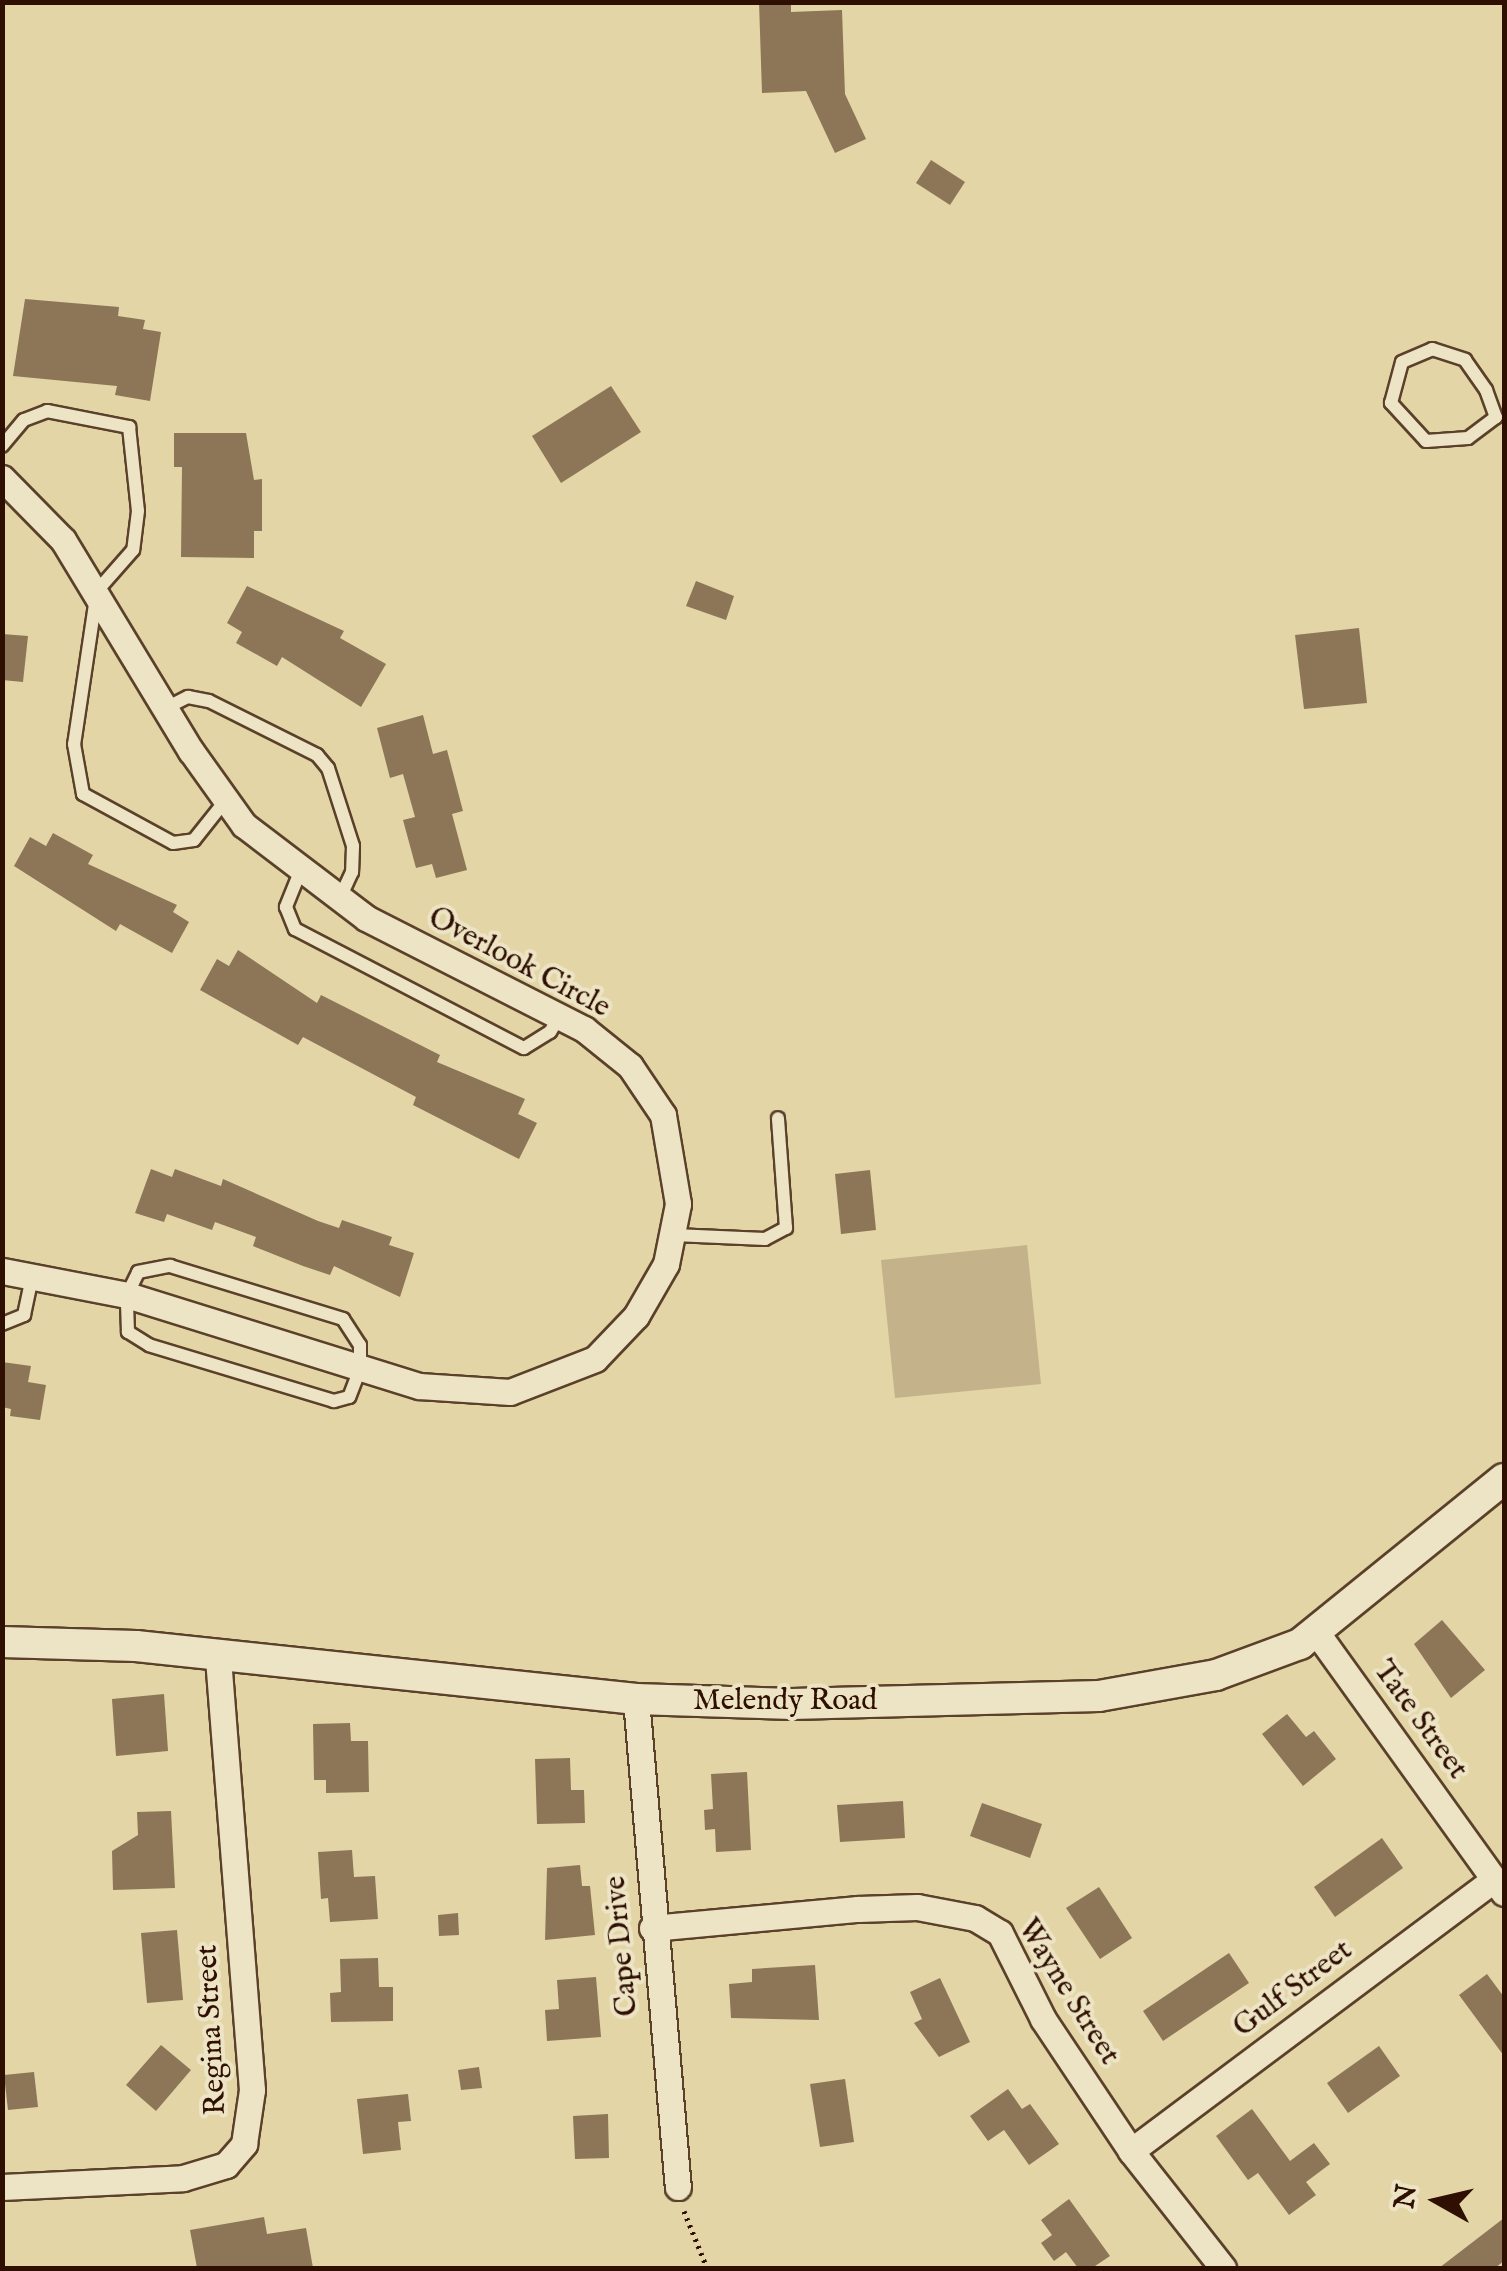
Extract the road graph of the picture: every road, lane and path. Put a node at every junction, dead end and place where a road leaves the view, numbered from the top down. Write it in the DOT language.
graph roads {
  1 [pos="1500,419"];
  2 [pos="2,446"];
  3 [pos="2,478"];
  4 [pos="98,591"];
  5 [pos="166,708"];
  6 [pos="225,801"];
  7 [pos="300,872"];
  8 [pos="339,900"];
  9 [pos="560,1016"];
  10 [pos="778,1118"];
  11 [pos="674,1235"];
  12 [pos="2,1272"];
  13 [pos="32,1277"];
  14 [pos="127,1295"];
  15 [pos="2,1324"];
  16 [pos="360,1369"];
  17 [pos="1504,1479"];
  18 [pos="1318,1634"];
  19 [pos="2,1642"];
  20 [pos="218,1658"];
  21 [pos="636,1700"];
  22 [pos="1499,1886"];
  23 [pos="652,1928"];
  24 [pos="1131,2150"];
  25 [pos="2,2187"];
  26 [pos="678,2187"];
  27 [pos="707,2268"];
  28 [pos="1224,2268"];
  1 -- 1 [label="lane"];
  2 -- 4 [label="lane"];
  3 -- 4 [label="street, Overlook Circle"];
  4 -- 5 [label="street, Overlook Circle"];
  4 -- 6 [label="lane"];
  5 -- 6 [label="street, Overlook Circle"];
  5 -- 8 [label="lane"];
  6 -- 7 [label="street, Overlook Circle"];
  7 -- 8 [label="street, Overlook Circle"];
  7 -- 9 [label="lane"];
  8 -- 9 [label="street, Overlook Circle"];
  9 -- 11 [label="street, Overlook Circle"];
  10 -- 11 [label="lane"];
  11 -- 16 [label="street, Overlook Circle"];
  12 -- 13 [label="street, Overlook Circle"];
  13 -- 14 [label="street, Overlook Circle"];
  13 -- 15 [label="lane"];
  14 -- 16 [label="street, Overlook Circle"];
  14 -- 16 [label="lane"];
  14 -- 16 [label="lane"];
  17 -- 18 [label="street, Melendy Road"];
  18 -- 21 [label="street, Melendy Road"];
  18 -- 22 [label="street, Tate Street"];
  19 -- 20 [label="street, Melendy Road"];
  20 -- 21 [label="street, Melendy Road"];
  20 -- 25 [label="street, Regina Street"];
  21 -- 23 [label="street, Cape Drive"];
  22 -- 24 [label="street, Gulf Street"];
  23 -- 24 [label="street, Wayne Street"];
  23 -- 26 [label="street, Cape Drive"];
  24 -- 28 [label="street, Wayne Street"];
  26 -- 27 [label="path"];
}
